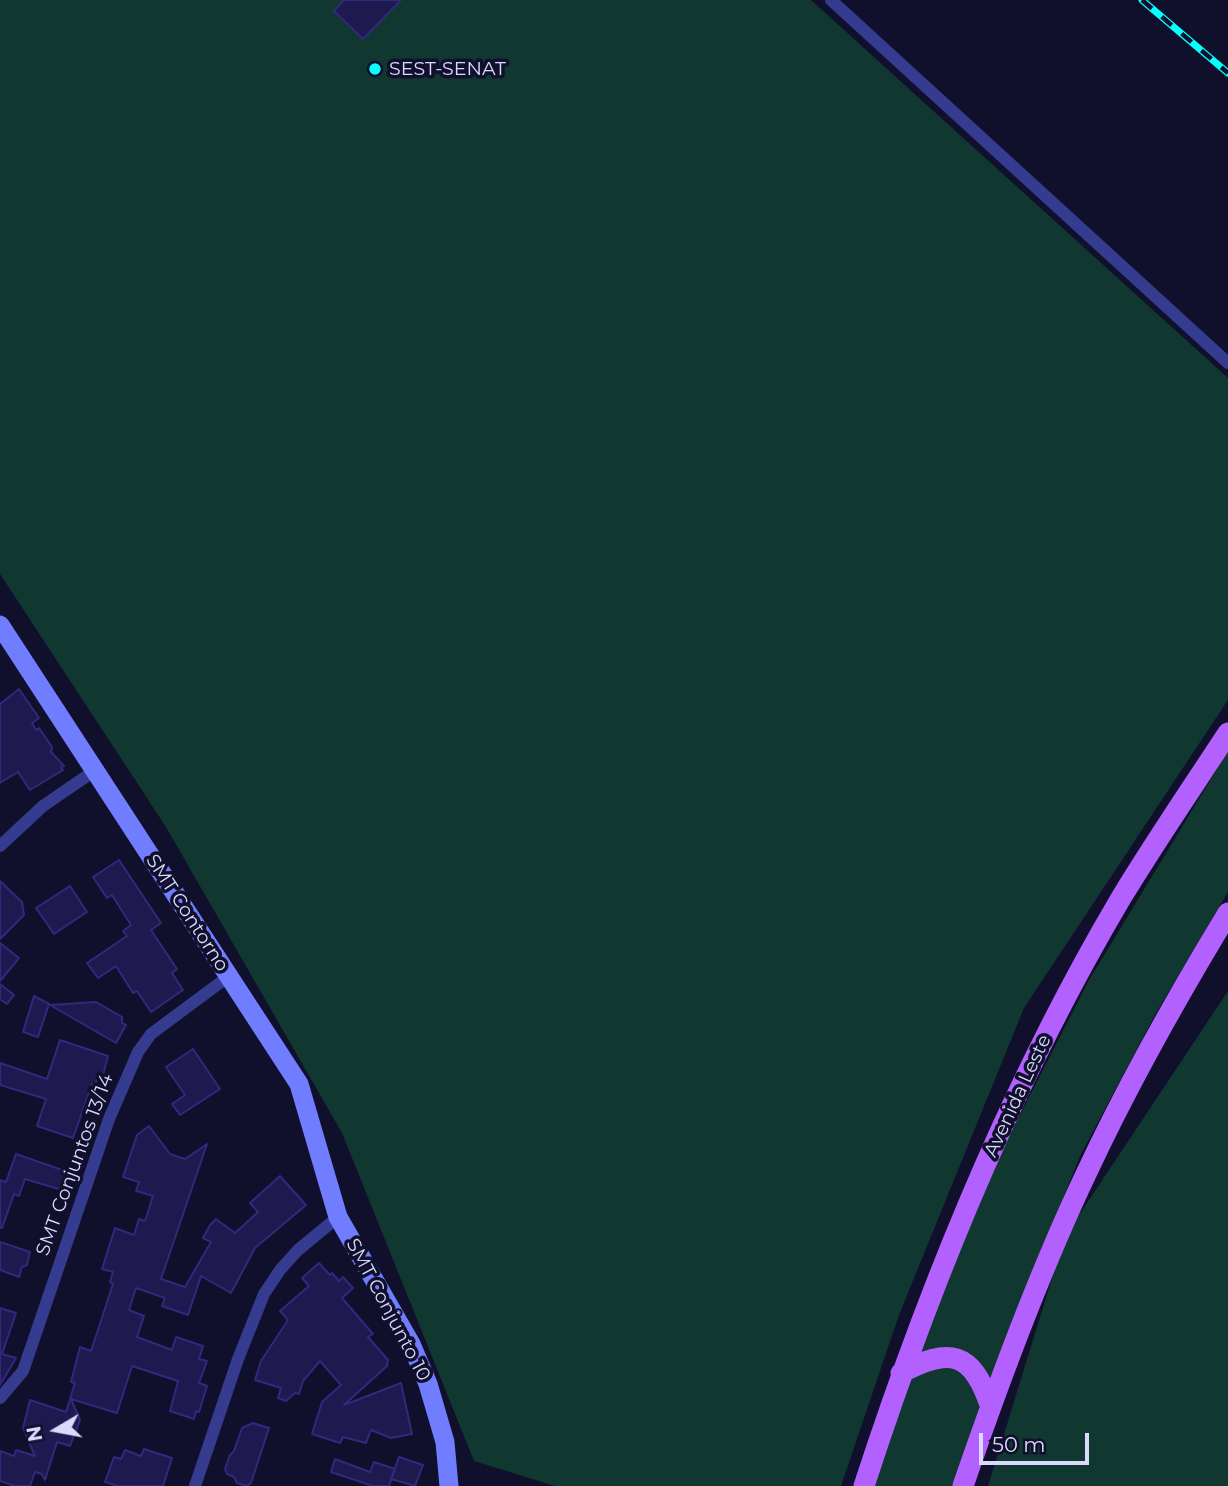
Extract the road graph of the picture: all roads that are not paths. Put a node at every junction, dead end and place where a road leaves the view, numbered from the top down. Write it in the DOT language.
graph roads {
  1 [pos="831,0"];
  2 [pos="1228,363"];
  3 [pos="0,625"];
  4 [pos="1228,733"];
  5 [pos="93,771"];
  6 [pos="0,846"];
  7 [pos="1228,913"];
  8 [pos="229,976"];
  9 [pos="338,1217"];
  10 [pos="901,1373"];
  11 [pos="0,1398"];
  12 [pos="990,1405"];
  13 [pos="195,1486"];
  14 [pos="449,1486"];
  15 [pos="864,1486"];
  16 [pos="963,1486"];
  1 -- 2 [label="street"];
  3 -- 5 [label="street, SMT Contorno"];
  4 -- 10 [label="main road, Avenida Leste"];
  5 -- 6 [label="street"];
  5 -- 8 [label="street, SMT Contorno"];
  7 -- 12 [label="main road"];
  8 -- 9 [label="street, SMT Contorno"];
  8 -- 11 [label="street, SMT Conjuntos 13/14"];
  9 -- 13 [label="street"];
  9 -- 14 [label="street, SMT Conjunto 10"];
  10 -- 12 [label="main road"];
  10 -- 15 [label="main road, Avenida Leste"];
  12 -- 16 [label="main road"];
}
